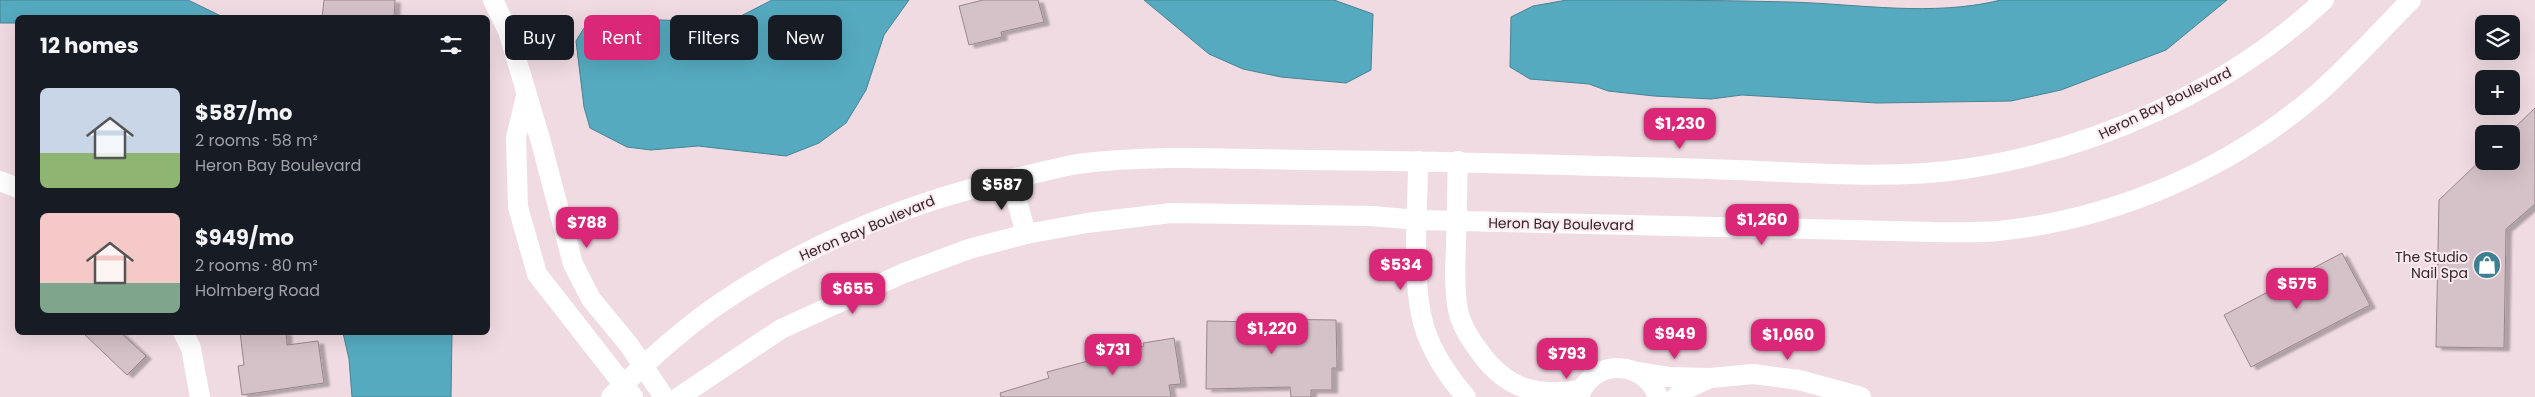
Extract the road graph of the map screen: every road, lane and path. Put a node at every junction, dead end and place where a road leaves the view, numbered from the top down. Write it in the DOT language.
graph roads {
  1 [pos="493,0"];
  2 [pos="2324,0"];
  3 [pos="2411,0"];
  4 [pos="526,94"];
  5 [pos="1418,161"];
  6 [pos="1458,161"];
  7 [pos="1011,179"];
  8 [pos="0,181"];
  9 [pos="15,187"];
  10 [pos="1418,220"];
  11 [pos="1456,221"];
  12 [pos="1026,234"];
  13 [pos="184,335"];
  14 [pos="642,367"];
  15 [pos="1637,372"];
  16 [pos="1710,378"];
  17 [pos="622,393"];
  18 [pos="1580,394"];
  19 [pos="200,397"];
  20 [pos="664,397"];
  21 [pos="679,397"];
  22 [pos="1466,397"];
  23 [pos="1658,397"];
  24 [pos="1676,397"];
  25 [pos="1861,397"];
  1 -- 4 [label="street"];
  2 -- 6 [label="street, Heron Bay Boulevard"];
  3 -- 11 [label="street, Heron Bay Boulevard"];
  4 -- 14 [label="street"];
  4 -- 17 [label="street"];
  5 -- 6 [label="street, Heron Bay Boulevard"];
  5 -- 7 [label="street, Heron Bay Boulevard"];
  5 -- 10 [label="street"];
  6 -- 11 [label="street"];
  7 -- 12 [label="street"];
  7 -- 14 [label="street, Heron Bay Boulevard"];
  8 -- 9 [label="street"];
  10 -- 11 [label="street, Heron Bay Boulevard"];
  10 -- 12 [label="street, Heron Bay Boulevard"];
  10 -- 22 [label="street"];
  11 -- 18 [label="street"];
  12 -- 21 [label="street, Heron Bay Boulevard"];
  13 -- 19 [label="street"];
  14 -- 17 [label="street, Heron Bay Boulevard"];
  14 -- 20 [label="street"];
  15 -- 16 [label="street"];
  15 -- 18 [label="street"];
  15 -- 23 [label="street"];
  16 -- 24 [label="street"];
  16 -- 25 [label="street"];
}
